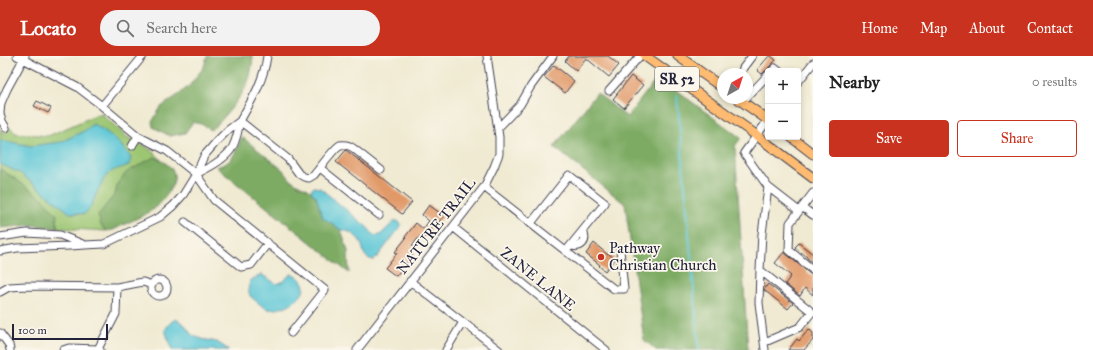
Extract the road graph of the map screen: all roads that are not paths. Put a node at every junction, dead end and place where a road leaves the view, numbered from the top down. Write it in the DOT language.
graph roads {
  1 [pos="143,56"];
  2 [pos="267,56"];
  3 [pos="487,56"];
  4 [pos="553,56"];
  5 [pos="640,56"];
  6 [pos="645,56"];
  7 [pos="678,56"];
  8 [pos="752,56"];
  9 [pos="22,57"];
  10 [pos="813,63"];
  11 [pos="743,68"];
  12 [pos="801,78"];
  13 [pos="765,83"];
  14 [pos="717,84"];
  15 [pos="609,91"];
  16 [pos="753,92"];
  17 [pos="749,104"];
  18 [pos="102,106"];
  19 [pos="0,114"];
  20 [pos="765,117"];
  21 [pos="240,120"];
  22 [pos="765,124"];
  23 [pos="6,128"];
  24 [pos="498,128"];
  25 [pos="756,135"];
  26 [pos="138,136"];
  27 [pos="794,140"];
  28 [pos="132,146"];
  29 [pos="813,154"];
  30 [pos="320,168"];
  31 [pos="381,170"];
  32 [pos="196,174"];
  33 [pos="813,178"];
  34 [pos="484,187"];
  35 [pos="768,187"];
  36 [pos="813,193"];
  37 [pos="801,209"];
  38 [pos="379,215"];
  39 [pos="813,215"];
  40 [pos="185,222"];
  41 [pos="531,223"];
  42 [pos="453,227"];
  43 [pos="0,237"];
  44 [pos="268,244"];
  45 [pos="85,245"];
  46 [pos="568,249"];
  47 [pos="620,250"];
  48 [pos="0,252"];
  49 [pos="760,270"];
  50 [pos="813,270"];
  51 [pos="410,281"];
  52 [pos="152,285"];
  53 [pos="117,287"];
  54 [pos="0,292"];
  55 [pos="463,322"];
  56 [pos="0,333"];
  57 [pos="291,333"];
  58 [pos="765,346"];
  59 [pos="10,350"];
  60 [pos="63,350"];
  61 [pos="99,350"];
  62 [pos="357,350"];
  63 [pos="446,350"];
  64 [pos="499,350"];
  65 [pos="606,350"];
  1 -- 18 [label="street"];
  2 -- 21 [label="street"];
  3 -- 24 [label="street, NATURE TRAIL"];
  4 -- 24 [label="street"];
  5 -- 15 [label="street"];
  6 -- 25 [label="main road, SR 52"];
  7 -- 14 [label="main road, SR 52"];
  8 -- 11 [label="street"];
  9 -- 18 [label="street"];
  9 -- 19 [label="street"];
  10 -- 12 [label="street"];
  13 -- 16 [label="street"];
  17 -- 20 [label="main road"];
  18 -- 26 [label="street"];
  19 -- 23 [label="street"];
  21 -- 30 [label="street"];
  21 -- 32 [label="street"];
  21 -- 32 [label="street"];
  22 -- 25 [label="street"];
  24 -- 34 [label="street, NATURE TRAIL"];
  25 -- 33 [label="main road, SR 52"];
  25 -- 35 [label="street"];
  26 -- 28 [label="street"];
  26 -- 32 [label="street"];
  27 -- 29 [label="main road"];
  30 -- 31 [label="street"];
  30 -- 38 [label="street"];
  32 -- 44 [label="street"];
  32 -- 45 [label="street"];
  34 -- 41 [label="street"];
  34 -- 42 [label="street, NATURE TRAIL"];
  35 -- 37 [label="street"];
  35 -- 49 [label="street"];
  36 -- 37 [label="street"];
  37 -- 39 [label="street"];
  37 -- 50 [label="street"];
  40 -- 44 [label="street"];
  41 -- 46 [label="street"];
  41 -- 46 [label="street"];
  42 -- 51 [label="street, NATURE TRAIL"];
  42 -- 65 [label="street, ZANE LANE"];
  43 -- 45 [label="street"];
  44 -- 57 [label="street"];
  45 -- 48 [label="street"];
  46 -- 47 [label="street"];
  49 -- 58 [label="street"];
  49 -- 58 [label="street"];
  51 -- 55 [label="street"];
  51 -- 62 [label="street, NATURE TRAIL"];
  52 -- 53 [label="street"];
  53 -- 54 [label="street"];
  53 -- 61 [label="street"];
  55 -- 63 [label="street"];
  55 -- 64 [label="street"];
  56 -- 59 [label="street"];
  60 -- 61 [label="street"];
}
